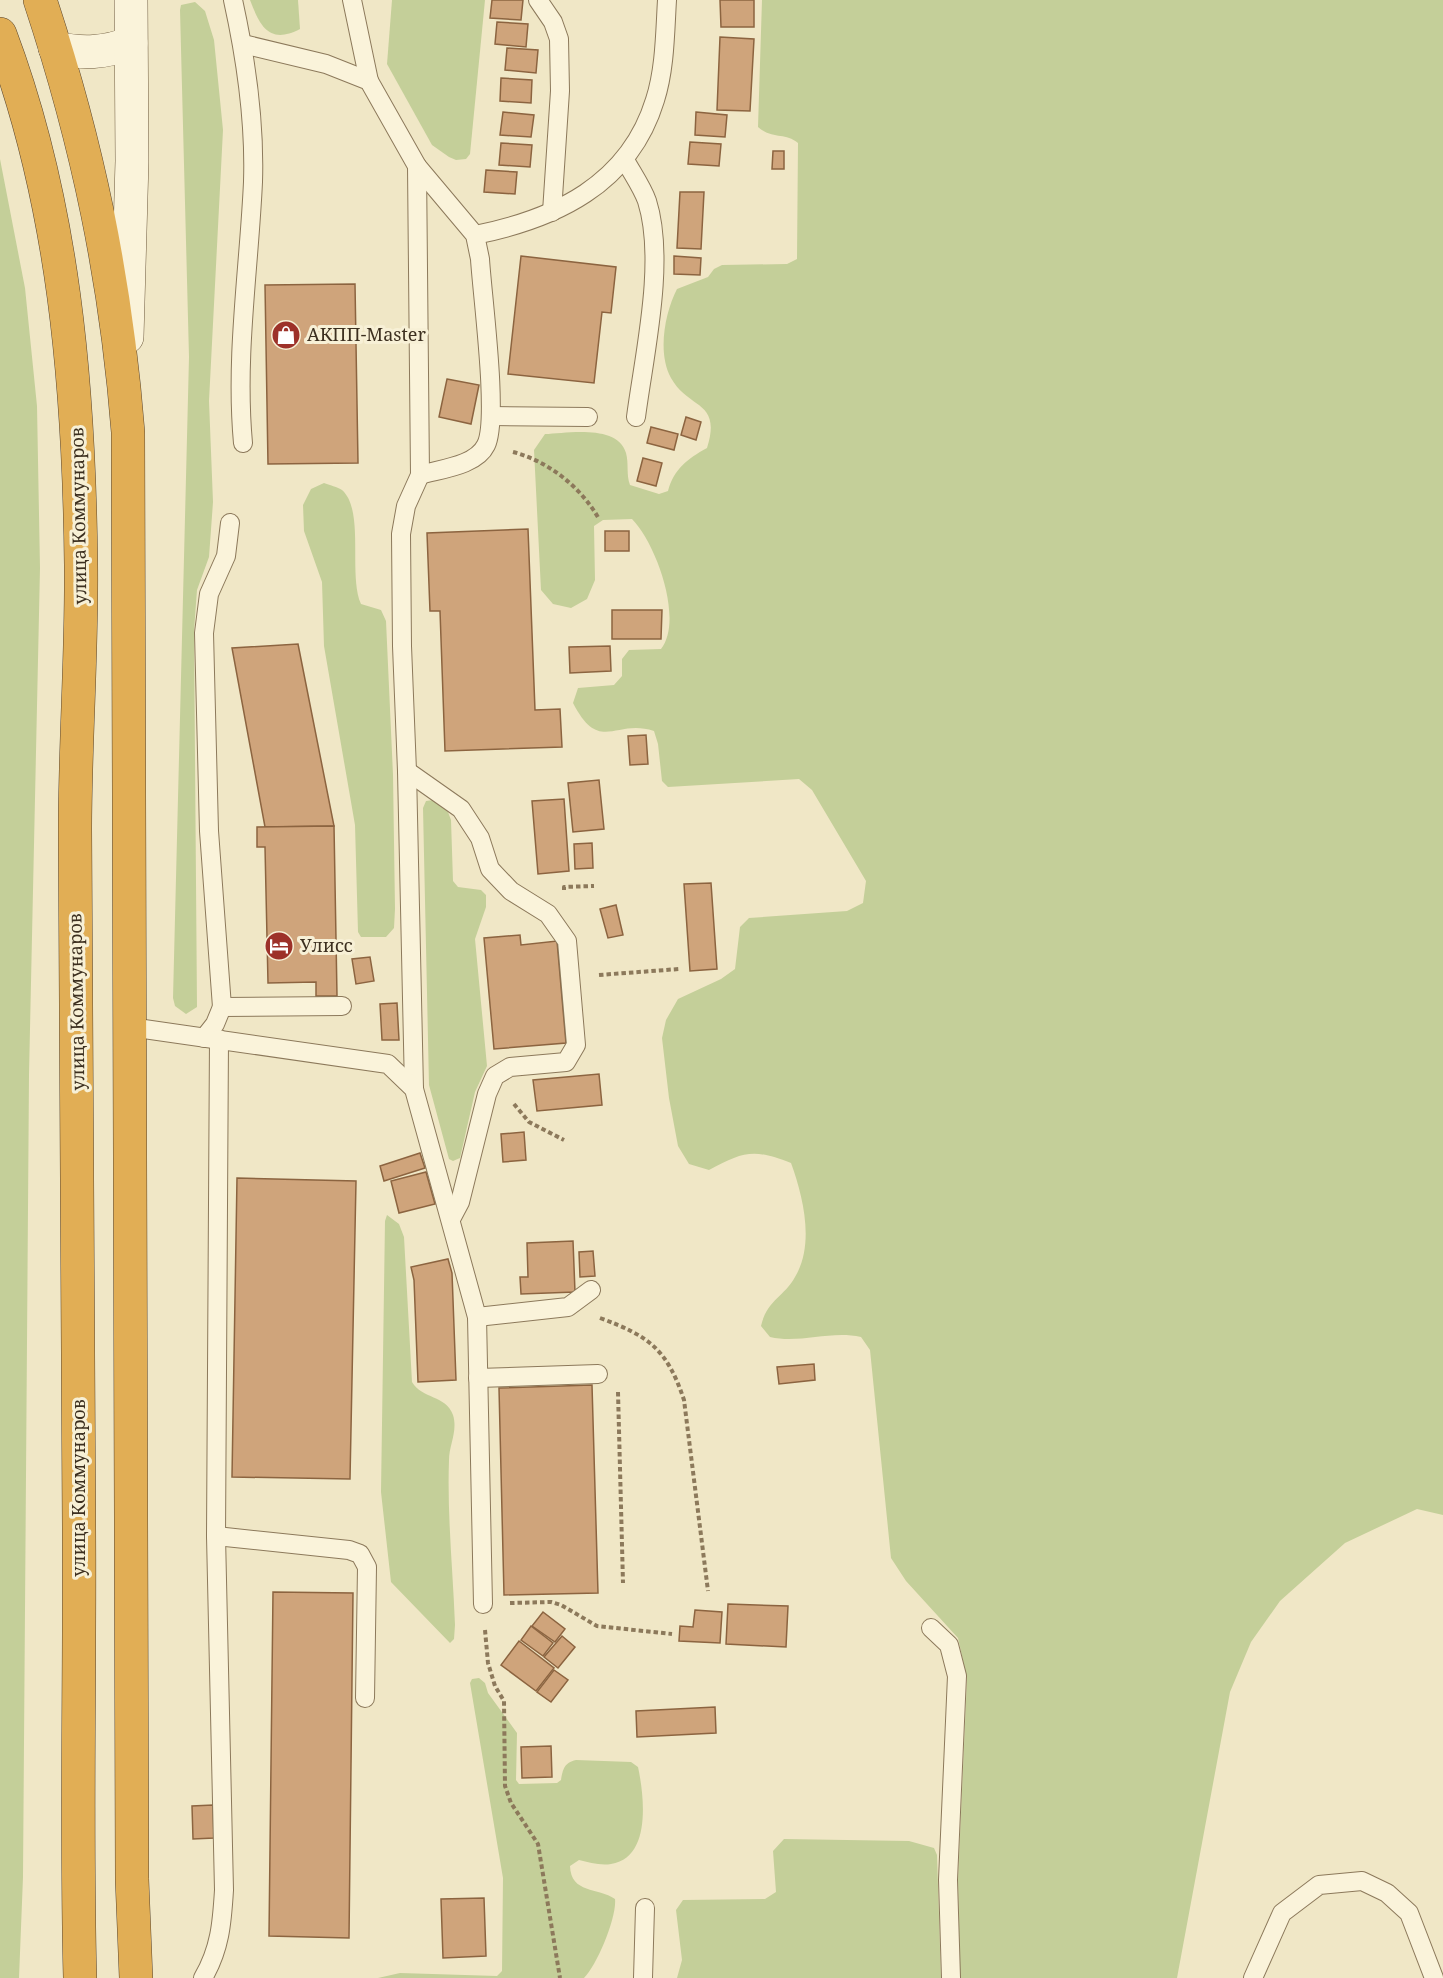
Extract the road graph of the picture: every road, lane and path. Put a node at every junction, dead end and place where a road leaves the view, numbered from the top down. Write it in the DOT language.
graph roads {
  1 [pos="40,0"];
  2 [pos="130,0"];
  3 [pos="233,0"];
  4 [pos="352,0"];
  5 [pos="538,0"];
  6 [pos="668,0"];
  7 [pos="0,34"];
  8 [pos="132,43"];
  9 [pos="243,44"];
  10 [pos="56,48"];
  11 [pos="369,81"];
  12 [pos="625,160"];
  13 [pos="417,166"];
  14 [pos="552,212"];
  15 [pos="475,235"];
  16 [pos="126,383"];
  17 [pos="491,416"];
  18 [pos="588,417"];
  19 [pos="636,417"];
  20 [pos="243,443"];
  21 [pos="486,445"];
  22 [pos="420,475"];
  23 [pos="599,519"];
  24 [pos="230,523"];
  25 [pos="407,771"];
  26 [pos="679,969"];
  27 [pos="610,974"];
  28 [pos="342,1006"];
  29 [pos="222,1007"];
  30 [pos="130,1027"];
  31 [pos="212,1039"];
  32 [pos="495,1076"];
  33 [pos="414,1089"];
  34 [pos="564,1140"];
  35 [pos="451,1219"];
  36 [pos="591,1290"];
  37 [pos="568,1307"];
  38 [pos="477,1317"];
  39 [pos="598,1374"];
  40 [pos="478,1378"];
  41 [pos="216,1536"];
  42 [pos="622,1583"];
  43 [pos="708,1592"];
  44 [pos="483,1604"];
  45 [pos="931,1628"];
  46 [pos="672,1634"];
  47 [pos="365,1698"];
  48 [pos="645,1908"];
  49 [pos="80,1978"];
  50 [pos="136,1978"];
  51 [pos="203,1978"];
  52 [pos="560,1978"];
  53 [pos="643,1978"];
  54 [pos="951,1978"];
  55 [pos="1253,1978"];
  56 [pos="1434,1978"];
  1 -- 10 [label="highway"];
  2 -- 8 [label="main road"];
  3 -- 9 [label="lane"];
  4 -- 11 [label="lane"];
  5 -- 14 [label="lane"];
  6 -- 12 [label="lane"];
  7 -- 49 [label="highway, улица Коммунаров"];
  8 -- 10 [label="main road"];
  8 -- 16 [label="main road"];
  9 -- 11 [label="lane"];
  9 -- 20 [label="lane"];
  10 -- 16 [label="highway"];
  11 -- 13 [label="lane"];
  12 -- 14 [label="lane"];
  12 -- 19 [label="lane"];
  13 -- 15 [label="lane"];
  13 -- 22 [label="lane"];
  14 -- 15 [label="lane"];
  15 -- 17 [label="lane"];
  16 -- 30 [label="highway"];
  17 -- 18 [label="lane"];
  17 -- 21 [label="lane"];
  21 -- 22 [label="lane"];
  21 -- 23 [label="path"];
  22 -- 25 [label="lane"];
  24 -- 29 [label="lane"];
  25 -- 32 [label="lane"];
  25 -- 33 [label="lane"];
  26 -- 27 [label="path"];
  28 -- 29 [label="lane"];
  29 -- 31 [label="lane"];
  30 -- 31 [label="lane"];
  30 -- 50 [label="highway"];
  31 -- 33 [label="lane"];
  31 -- 41 [label="lane"];
  32 -- 34 [label="path"];
  32 -- 35 [label="lane"];
  33 -- 35 [label="lane"];
  35 -- 38 [label="lane"];
  36 -- 37 [label="lane"];
  37 -- 38 [label="lane"];
  37 -- 43 [label="path"];
  38 -- 40 [label="lane"];
  39 -- 40 [label="lane"];
  39 -- 42 [label="path"];
  40 -- 44 [label="lane"];
  41 -- 47 [label="lane"];
  41 -- 51 [label="lane"];
  44 -- 46 [label="path"];
  44 -- 52 [label="path"];
  45 -- 54 [label="lane"];
  48 -- 53 [label="lane"];
  55 -- 56 [label="lane"];
}
